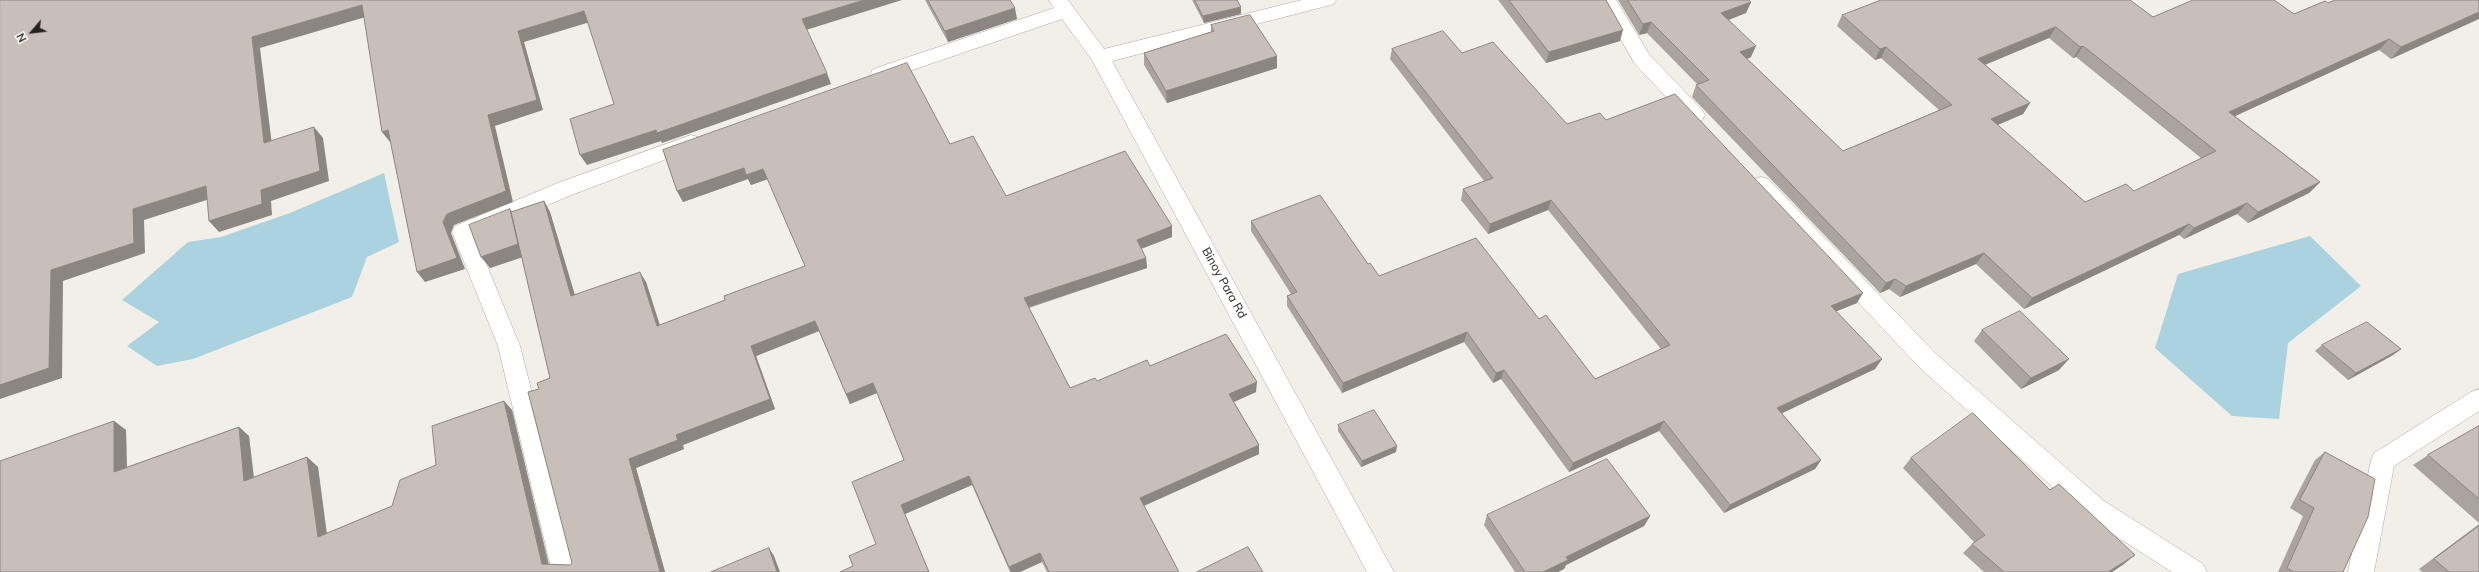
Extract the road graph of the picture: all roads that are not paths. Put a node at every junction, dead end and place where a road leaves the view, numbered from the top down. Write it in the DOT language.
graph roads {
  1 [pos="1327,0"];
  2 [pos="1607,0"];
  3 [pos="1062,5"];
  4 [pos="1100,57"];
  5 [pos="863,80"];
  6 [pos="1711,132"];
  7 [pos="708,136"];
  8 [pos="1749,172"];
  9 [pos="2479,399"];
  10 [pos="565,572"];
  11 [pos="1381,572"];
  12 [pos="2194,572"];
  13 [pos="2361,572"];
  1 -- 4 [label="street"];
  2 -- 6 [label="street"];
  3 -- 4 [label="street, Binoy Para Rd"];
  3 -- 5 [label="street"];
  4 -- 11 [label="street, Binoy Para Rd"];
  7 -- 10 [label="street"];
  8 -- 12 [label="street"];
  9 -- 13 [label="street"];
}
